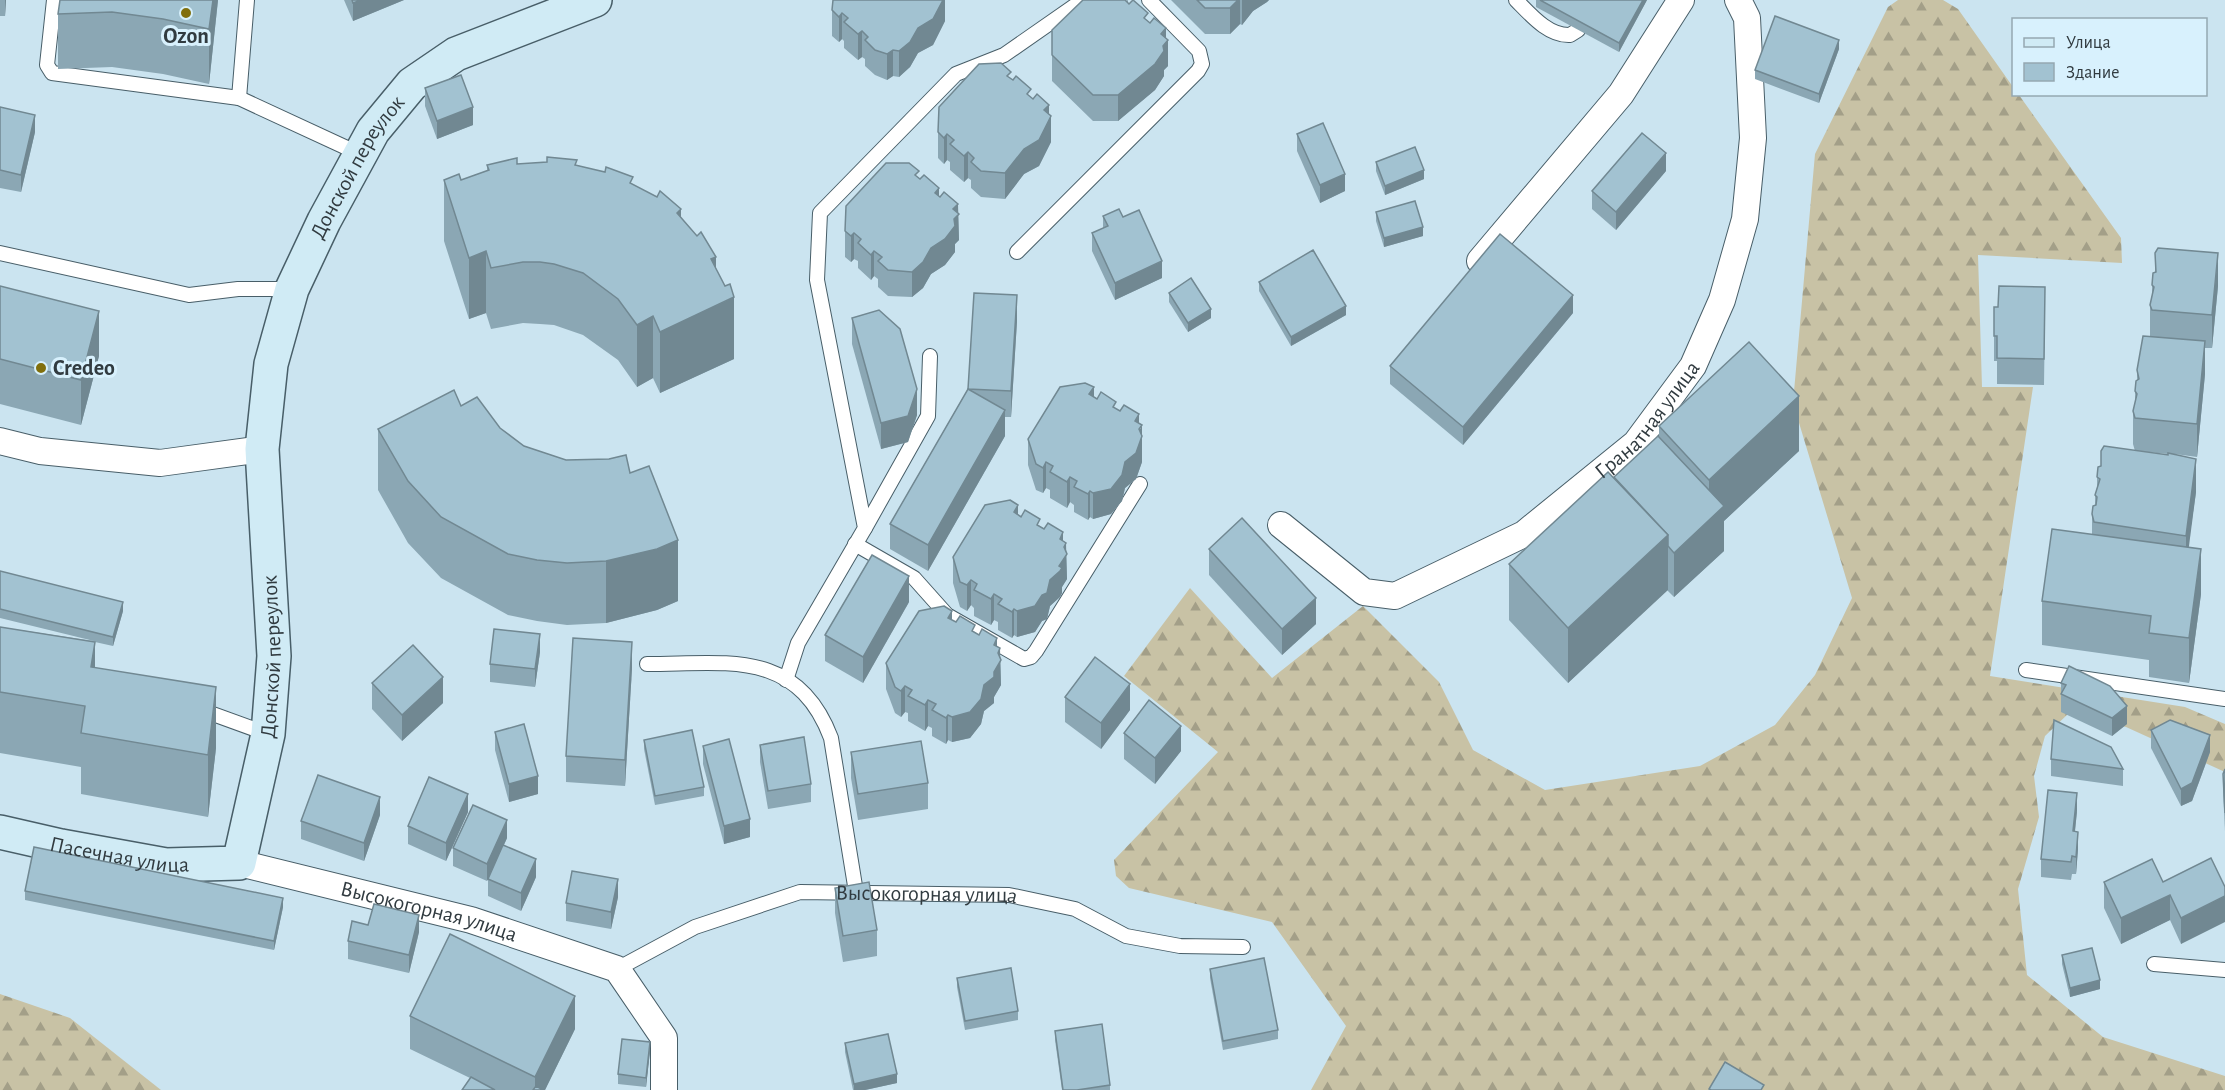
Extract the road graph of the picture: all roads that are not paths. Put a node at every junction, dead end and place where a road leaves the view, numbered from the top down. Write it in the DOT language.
graph roads {
  1 [pos="54,0"];
  2 [pos="247,0"];
  3 [pos="595,0"];
  4 [pos="1083,0"];
  5 [pos="1149,0"];
  6 [pos="1516,0"];
  7 [pos="1681,0"];
  8 [pos="1738,0"];
  9 [pos="1578,30"];
  10 [pos="239,98"];
  11 [pos="360,154"];
  12 [pos="1017,252"];
  13 [pos="0,253"];
  14 [pos="1463,280"];
  15 [pos="292,289"];
  16 [pos="930,356"];
  17 [pos="0,441"];
  18 [pos="262,449"];
  19 [pos="1140,484"];
  20 [pos="1281,525"];
  21 [pos="865,528"];
  22 [pos="855,544"];
  23 [pos="647,664"];
  24 [pos="2026,670"];
  25 [pos="786,680"];
  26 [pos="2225,699"];
  27 [pos="185,703"];
  28 [pos="268,734"];
  29 [pos="0,832"];
  30 [pos="239,863"];
  31 [pos="856,892"];
  32 [pos="1243,947"];
  33 [pos="2154,964"];
  34 [pos="617,969"];
  35 [pos="2225,970"];
  36 [pos="664,1090"];
  1 -- 10 [label="lane"];
  2 -- 10 [label="lane"];
  3 -- 11 [label="street, Донской переулок"];
  4 -- 21 [label="lane"];
  5 -- 12 [label="lane"];
  6 -- 9 [label="lane"];
  7 -- 14 [label="street"];
  8 -- 20 [label="street, Гранатная улица"];
  10 -- 11 [label="lane"];
  11 -- 15 [label="street, Донской переулок"];
  13 -- 15 [label="lane"];
  15 -- 18 [label="street, Донской переулок"];
  16 -- 21 [label="lane"];
  17 -- 18 [label="street"];
  18 -- 28 [label="street, Донской переулок"];
  19 -- 22 [label="lane"];
  21 -- 22 [label="lane"];
  22 -- 25 [label="lane"];
  23 -- 25 [label="lane"];
  24 -- 26 [label="lane"];
  25 -- 31 [label="lane"];
  27 -- 28 [label="lane"];
  28 -- 30 [label="street, Донской переулок"];
  29 -- 30 [label="street, Пасечная улица"];
  30 -- 34 [label="street, Высокогорная улица"];
  31 -- 32 [label="lane, Высокогорная улица"];
  31 -- 34 [label="lane, Высокогорная улица"];
  33 -- 35 [label="lane"];
  34 -- 36 [label="street"];
}
